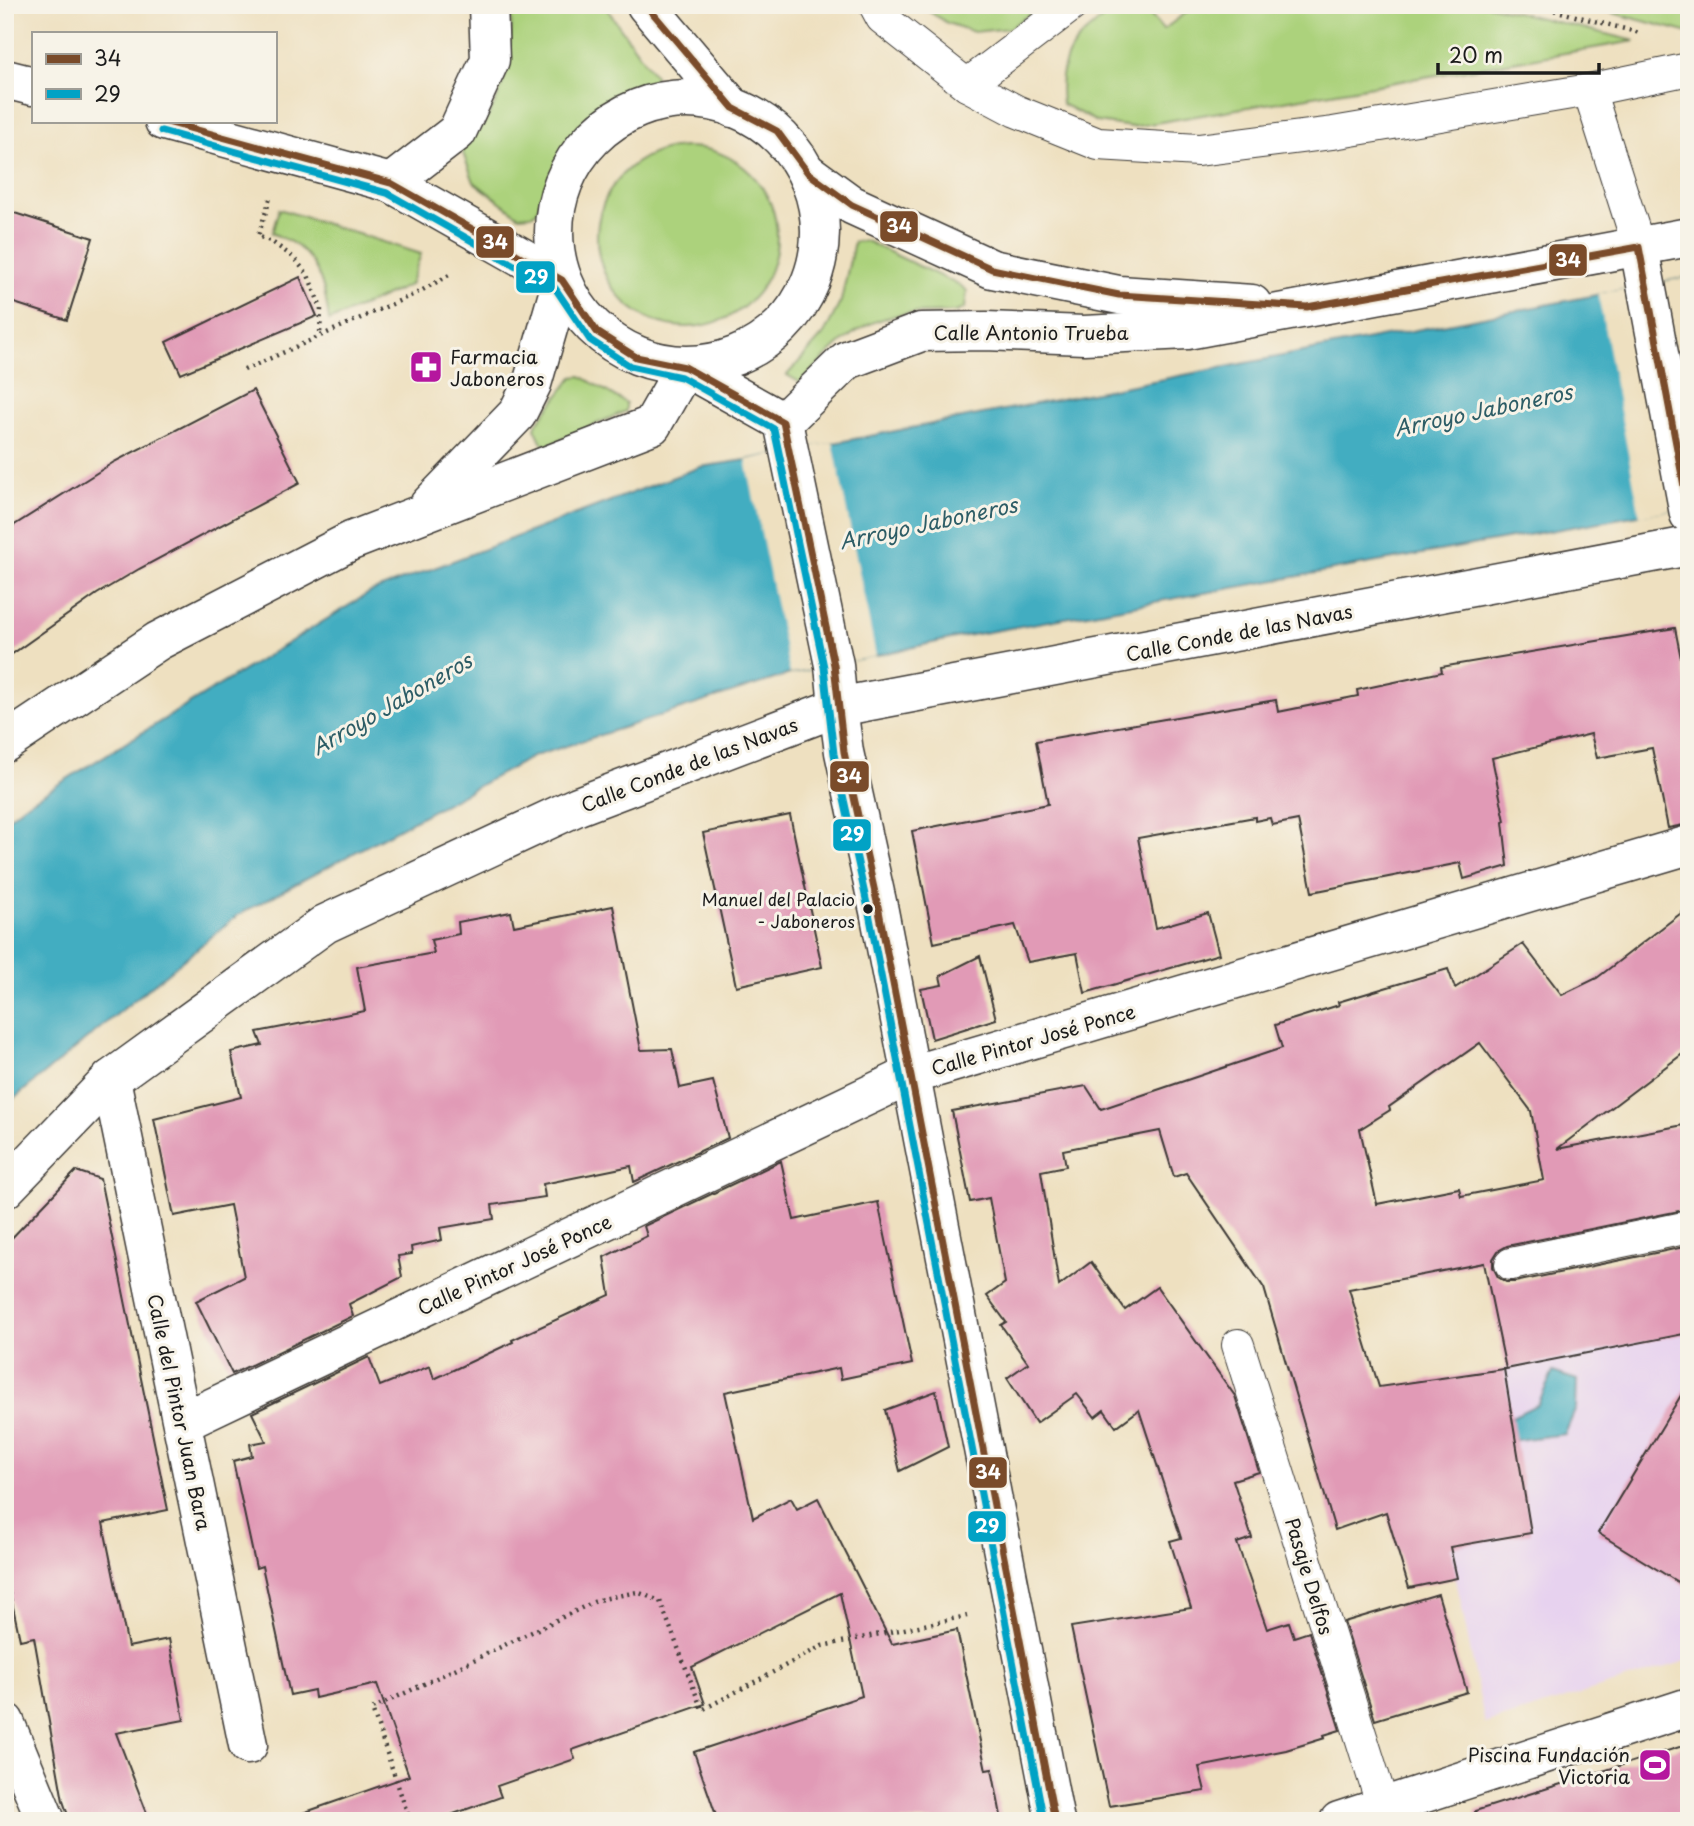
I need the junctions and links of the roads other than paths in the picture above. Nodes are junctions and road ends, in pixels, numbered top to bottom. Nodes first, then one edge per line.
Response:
1 (488, 5) edge
2 (646, 5) edge
3 (875, 5) edge
4 (1072, 5) edge
5 (1689, 69) edge
6 (5, 79) edge
7 (967, 85) junction
8 (32, 86) edge
9 (1589, 90) junction
10 (733, 108) junction
11 (168, 122) edge
12 (808, 173) junction
13 (391, 183) junction
14 (1689, 237) edge
15 (1639, 247) junction
16 (562, 280) junction
17 (1307, 307) junction
18 (685, 368) junction
19 (786, 437) junction
20 (1688, 510) edge
21 (420, 514) junction
22 (1689, 546) edge
23 (838, 707) junction
24 (5, 743) edge
25 (1689, 845) edge
26 (911, 1075) junction
27 (111, 1079) junction
28 (5, 1189) edge
29 (1689, 1227) edge
30 (1511, 1264) dead end
31 (1238, 1345) dead end
32 (182, 1422) junction
33 (1689, 1707) edge
34 (5, 1722) edge
35 (248, 1745) dead end
36 (1382, 1807) junction
37 (46, 1821) edge
38 (1055, 1821) edge
39 (1339, 1821) edge

1 - 13 street
2 - 10 street
3 - 7 lane
4 - 7 lane
5 - 9 lane
6 - 8 street
7 - 9 lane
9 - 15 lane
10 - 12 street
10 - 16 street
11 - 13 street
12 - 17 street, Calle Antonio Trueba
12 - 18 street
13 - 16 street
14 - 15 street, Calle Antonio Trueba
15 - 17 street, Calle Antonio Trueba
15 - 20 street
16 - 18 street
16 - 21 street
17 - 19 street, Calle Antonio Trueba
18 - 19 street
18 - 21 street
19 - 23 street
21 - 24 street
22 - 23 street, Calle Conde de las Navas
23 - 26 street
23 - 27 street, Calle Conde de las Navas
25 - 26 street, Calle Pintor José Ponce
26 - 32 street, Calle Pintor José Ponce
26 - 38 street
27 - 28 street, Calle Conde de las Navas
27 - 32 street, Calle del Pintor Juan Bara
29 - 30 lane
31 - 36 lane, Pasaje Delfos
32 - 35 street, Calle del Pintor Juan Bara
33 - 36 street
34 - 37 street
36 - 39 street

